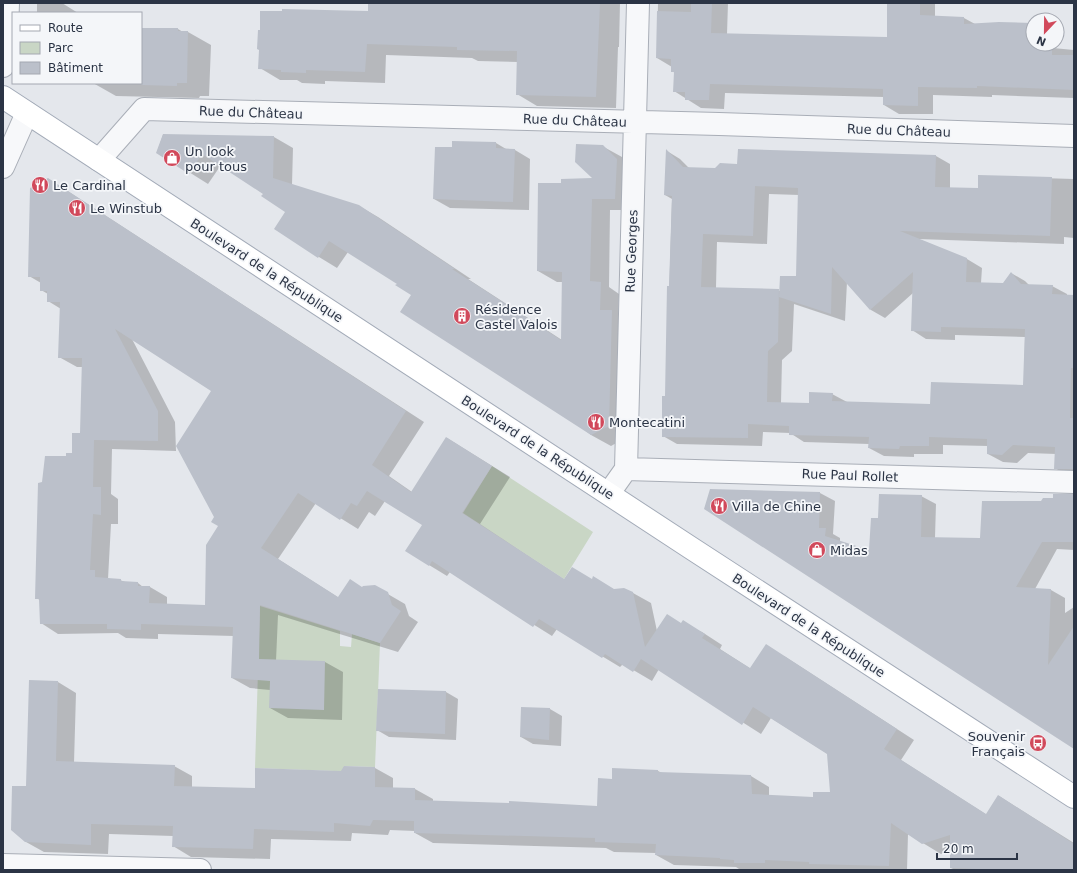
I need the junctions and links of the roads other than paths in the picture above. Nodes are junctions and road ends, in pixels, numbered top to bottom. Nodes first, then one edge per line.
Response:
1 (8, 3) edge
2 (638, 3) edge
3 (3, 66) edge
4 (3, 97) edge
5 (27, 112) junction
6 (635, 122) junction
7 (1074, 136) edge
8 (99, 160) junction
9 (3, 167) edge
10 (626, 469) junction
11 (1074, 482) edge
12 (609, 493) junction
13 (1074, 797) edge
14 (3, 865) edge
15 (200, 870) edge

1 - 3 street
2 - 6 street, Rue Georges
4 - 5 main road, Boulevard de la République
5 - 8 main road, Boulevard de la République
5 - 9 street
6 - 7 street, Rue du Château
6 - 8 street, Rue du Château
6 - 10 street, Rue Georges
8 - 12 main road, Boulevard de la République
10 - 11 street, Rue Paul Rollet
10 - 12 street
12 - 13 main road, Boulevard de la République
14 - 15 street

